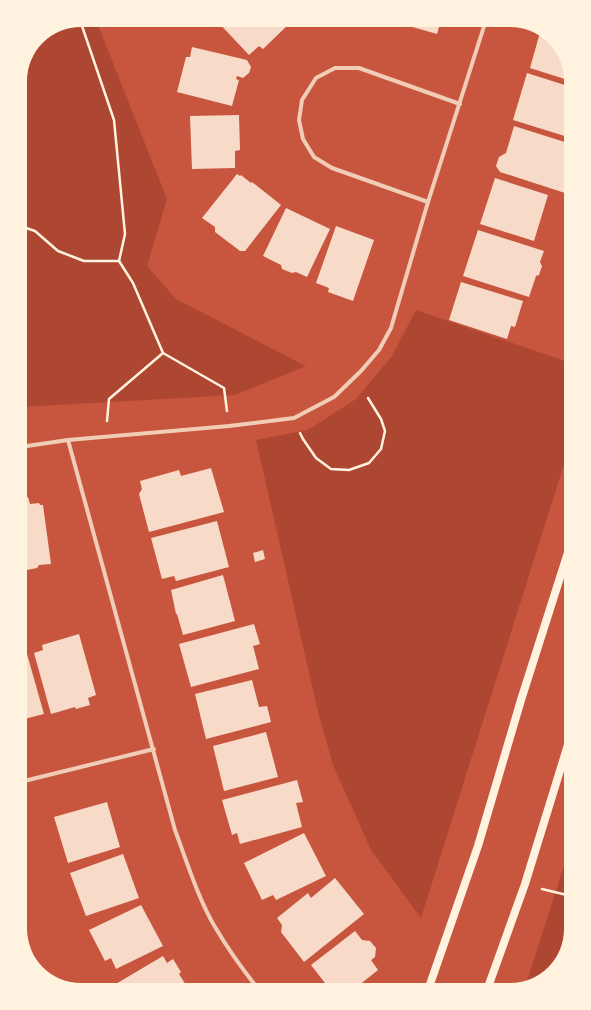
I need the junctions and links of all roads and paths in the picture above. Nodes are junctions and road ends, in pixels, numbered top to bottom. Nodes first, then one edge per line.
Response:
1 (82, 27) edge
2 (484, 27) edge
3 (460, 104) junction
4 (428, 202) junction
5 (27, 228) edge
6 (119, 261) junction
7 (163, 353) junction
8 (368, 398) dead end
9 (294, 418) junction
10 (229, 426) junction
11 (109, 437) junction
12 (68, 440) junction
13 (27, 446) edge
14 (564, 565) edge
15 (154, 749) junction
16 (564, 758) edge
17 (27, 780) edge
18 (525, 884) junction
19 (564, 894) edge
20 (253, 983) edge
21 (430, 983) edge
22 (490, 983) edge

1 - 6 path
2 - 3 street
3 - 4 street
3 - 4 street
4 - 9 street
5 - 6 path
6 - 7 path
7 - 10 path
7 - 11 path
8 - 9 path
9 - 10 street
10 - 11 street
11 - 12 street
12 - 13 street
12 - 15 street
14 - 21 main road
15 - 17 street
15 - 20 street
16 - 18 main road
18 - 19 path
18 - 22 main road

